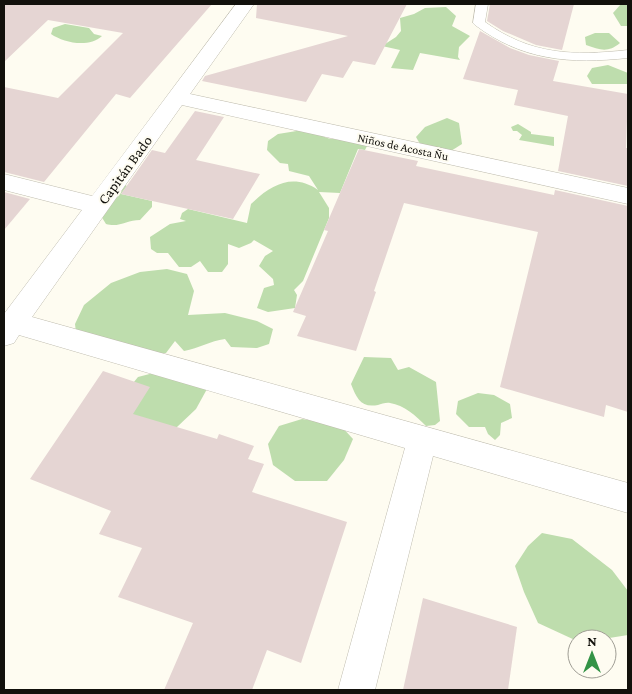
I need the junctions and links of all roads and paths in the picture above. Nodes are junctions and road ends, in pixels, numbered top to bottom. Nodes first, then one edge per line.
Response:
1 (245, 4) edge
2 (482, 4) edge
3 (628, 54) edge
4 (178, 98) junction
5 (4, 182) edge
6 (628, 196) edge
7 (99, 206) junction
8 (9, 329) edge
9 (422, 439) junction
10 (628, 498) edge
11 (357, 690) edge

1 - 4 street, Capitán Bado
2 - 3 lane
4 - 6 street, Niños de Acosta Ñu
4 - 7 street, Capitán Bado
5 - 7 street
7 - 8 street, Capitán Bado
8 - 9 street
9 - 10 street
9 - 11 street

